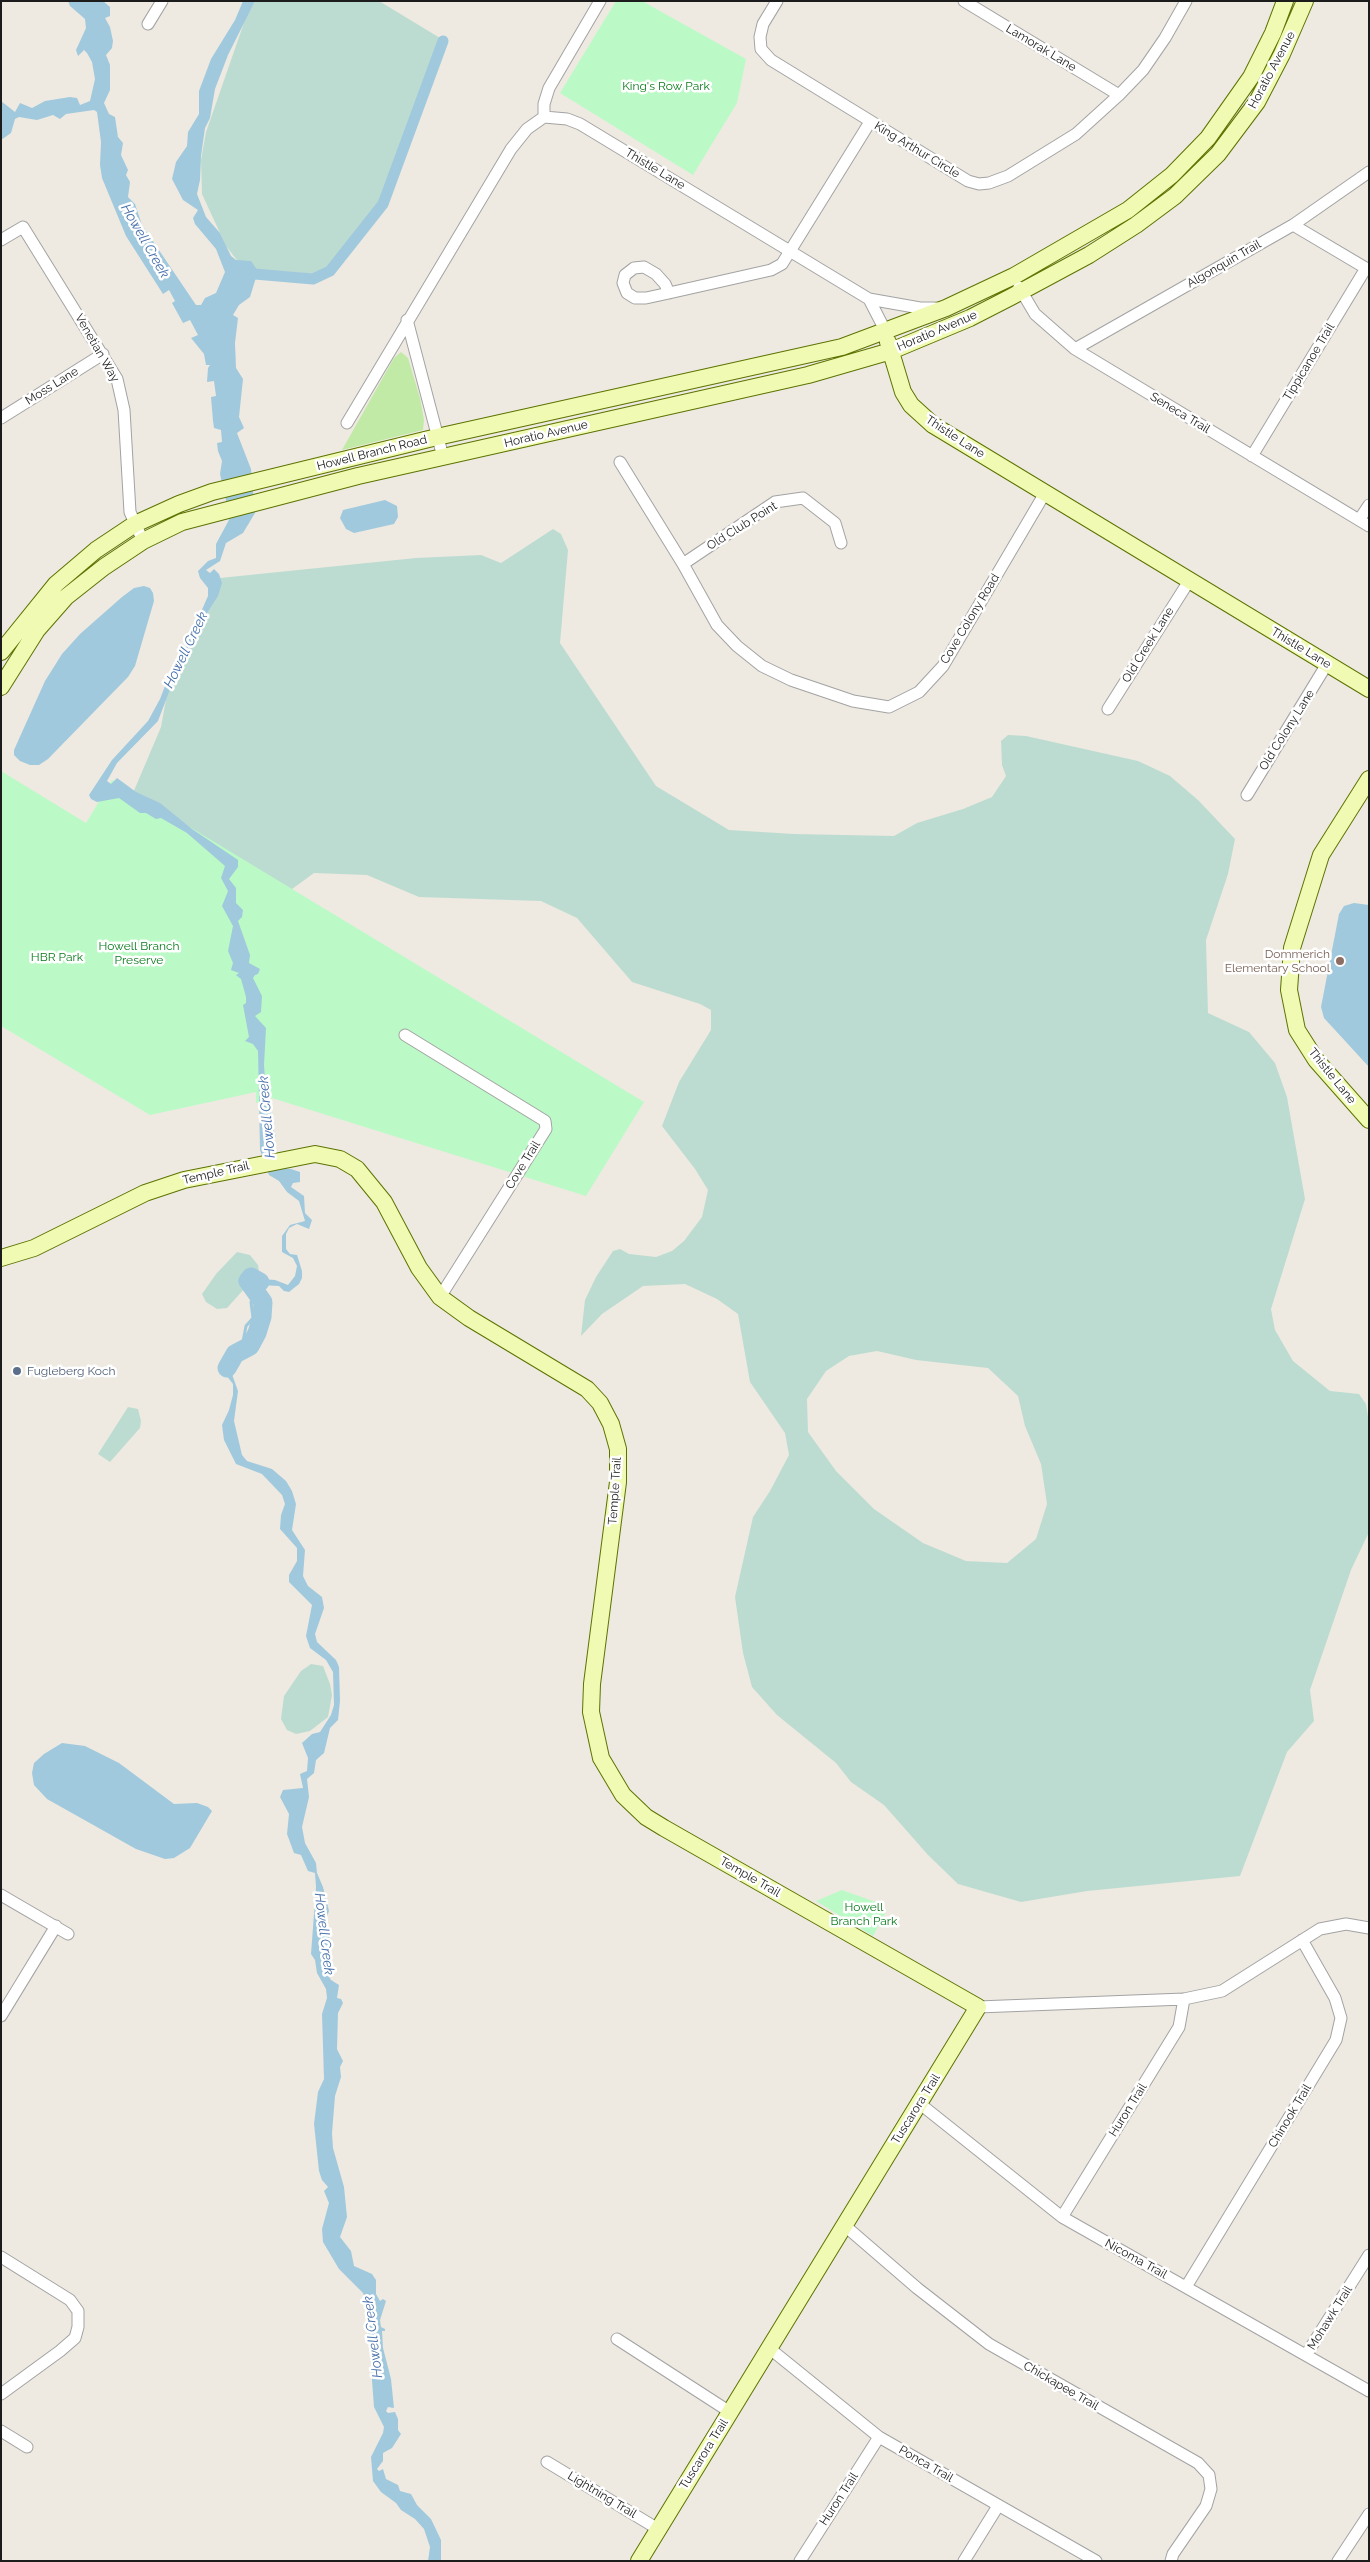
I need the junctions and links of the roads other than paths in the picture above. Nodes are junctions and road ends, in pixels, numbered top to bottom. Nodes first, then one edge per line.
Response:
1 (162, 1) edge
2 (600, 1) edge
3 (777, 1) edge
4 (964, 1) edge
5 (1186, 1) edge
6 (1285, 1) edge
7 (1305, 1) edge
8 (148, 24) dead end
9 (1241, 92) junction
10 (1119, 95) junction
11 (1257, 102) junction
12 (544, 117) junction
13 (870, 122) junction
14 (1369, 172) edge
15 (1293, 225) junction
16 (1, 240) edge
17 (791, 252) junction
18 (1368, 269) edge
19 (1014, 276) junction
20 (1021, 292) junction
21 (669, 293) dead end
22 (869, 299) junction
23 (946, 308) junction
24 (408, 320) junction
25 (886, 332) junction
26 (1075, 348) junction
27 (891, 351) junction
28 (102, 354) junction
29 (662, 388) junction
30 (666, 407) junction
31 (1, 418) edge
32 (347, 422) dead end
33 (437, 437) junction
34 (1252, 456) junction
35 (442, 457) junction
36 (620, 462) dead end
37 (1045, 493) junction
38 (1369, 505) edge
39 (1364, 523) edge
40 (135, 524) junction
41 (143, 541) junction
42 (842, 543) dead end
43 (683, 564) junction
44 (1189, 581) junction
45 (1, 652) edge
46 (1327, 664) junction
47 (1, 687) edge
48 (1369, 689) edge
49 (1108, 709) dead end
50 (1369, 779) edge
51 (1247, 795) dead end
52 (405, 1035) dead end
53 (1369, 1120) edge
54 (1, 1258) edge
55 (440, 1297) junction
56 (1, 1895) edge
57 (56, 1926) junction
58 (1369, 1928) edge
59 (68, 1934) dead end
60 (1302, 1940) junction
61 (1184, 1999) junction
62 (978, 2007) junction
63 (1, 2016) edge
64 (919, 2103) junction
65 (1062, 2218) junction
66 (844, 2225) junction
67 (1369, 2255) edge
68 (1, 2257) edge
69 (1186, 2287) junction
70 (617, 2339) dead end
71 (769, 2348) junction
72 (1306, 2355) junction
73 (1369, 2391) edge
74 (1, 2394) edge
75 (730, 2412) junction
76 (1, 2431) edge
77 (879, 2438) junction
78 (28, 2447) dead end
79 (547, 2462) dead end
80 (998, 2506) junction
81 (1369, 2514) edge
82 (658, 2529) junction
83 (639, 2561) edge
84 (800, 2561) edge
85 (964, 2561) edge
86 (1096, 2561) edge
87 (1171, 2561) edge
88 (1338, 2561) edge

1 - 8 street
2 - 12 street
3 - 13 street, King Arthur Circle
4 - 10 street, Lamorak Lane
5 - 10 street, King Arthur Circle
6 - 9 street, Horatio Avenue
7 - 11 street, Horatio Avenue
9 - 11 street
9 - 19 street, Horatio Avenue
10 - 13 street, King Arthur Circle
11 - 20 street, Horatio Avenue
12 - 17 street, Thistle Lane
12 - 24 street
13 - 17 street, King Arthur Circle
14 - 15 street, Algonquin Trail
15 - 18 street
15 - 26 street, Algonquin Trail
16 - 28 street, Venetian Way
17 - 21 street, King Arthur Circle
17 - 22 street, Thistle Lane
18 - 34 street, Tippicanoe Trail
19 - 20 street, Seneca Trail
19 - 23 street, Horatio Avenue
20 - 26 street, Seneca Trail
20 - 27 street, Horatio Avenue
22 - 23 street
22 - 25 street, Thistle Lane
23 - 25 street, Horatio Avenue
24 - 32 street
24 - 33 street, Howell Branch Road
25 - 27 street, Thistle Lane
25 - 29 street, Horatio Avenue
26 - 34 street, Seneca Trail
27 - 30 street, Horatio Avenue
27 - 37 street, Thistle Lane
28 - 31 street, Moss Lane
28 - 40 street, Venetian Way
29 - 30 street
29 - 33 street, Horatio Avenue
30 - 35 street, Horatio Avenue
33 - 35 street
33 - 40 street, Howell Branch Road
34 - 39 street, Seneca Trail
35 - 41 street, Howell Branch Road
36 - 43 street, Cove Colony Road
37 - 43 street, Cove Colony Road
37 - 44 street, Thistle Lane
38 - 39 street
40 - 41 street, Venetian Way
40 - 45 street, Howell Branch Road
41 - 47 street, Howell Branch Road
42 - 43 street, Old Club Point
44 - 46 street, Thistle Lane
44 - 49 street, Old Creek Lane
46 - 48 street, Thistle Lane
46 - 51 street, Old Colony Lane
50 - 53 street, Thistle Lane
52 - 55 street, Cove Trail
54 - 55 street, Temple Trail
55 - 62 street, Temple Trail
56 - 57 street
57 - 59 street
57 - 63 street
58 - 60 street
60 - 61 street
60 - 69 street, Chinook Trail
61 - 62 street
61 - 65 street, Huron Trail
62 - 64 street, Tuscarora Trail
64 - 65 street, Nicoma Trail
64 - 66 street, Tuscarora Trail
65 - 69 street, Nicoma Trail
66 - 71 street, Tuscarora Trail
66 - 87 street, Chickapee Trail
67 - 72 street, Mohawk Trail
68 - 74 street
69 - 72 street, Nicoma Trail
70 - 75 street
71 - 75 street, Tuscarora Trail
71 - 77 street, Ponca Trail
72 - 73 street, Nicoma Trail
75 - 82 street, Tuscarora Trail
76 - 78 street
77 - 80 street, Ponca Trail
77 - 84 street, Huron Trail
79 - 82 street, Lightning Trail
80 - 85 street
80 - 86 street, Ponca Trail
81 - 88 street
82 - 83 street, Tuscarora Trail

